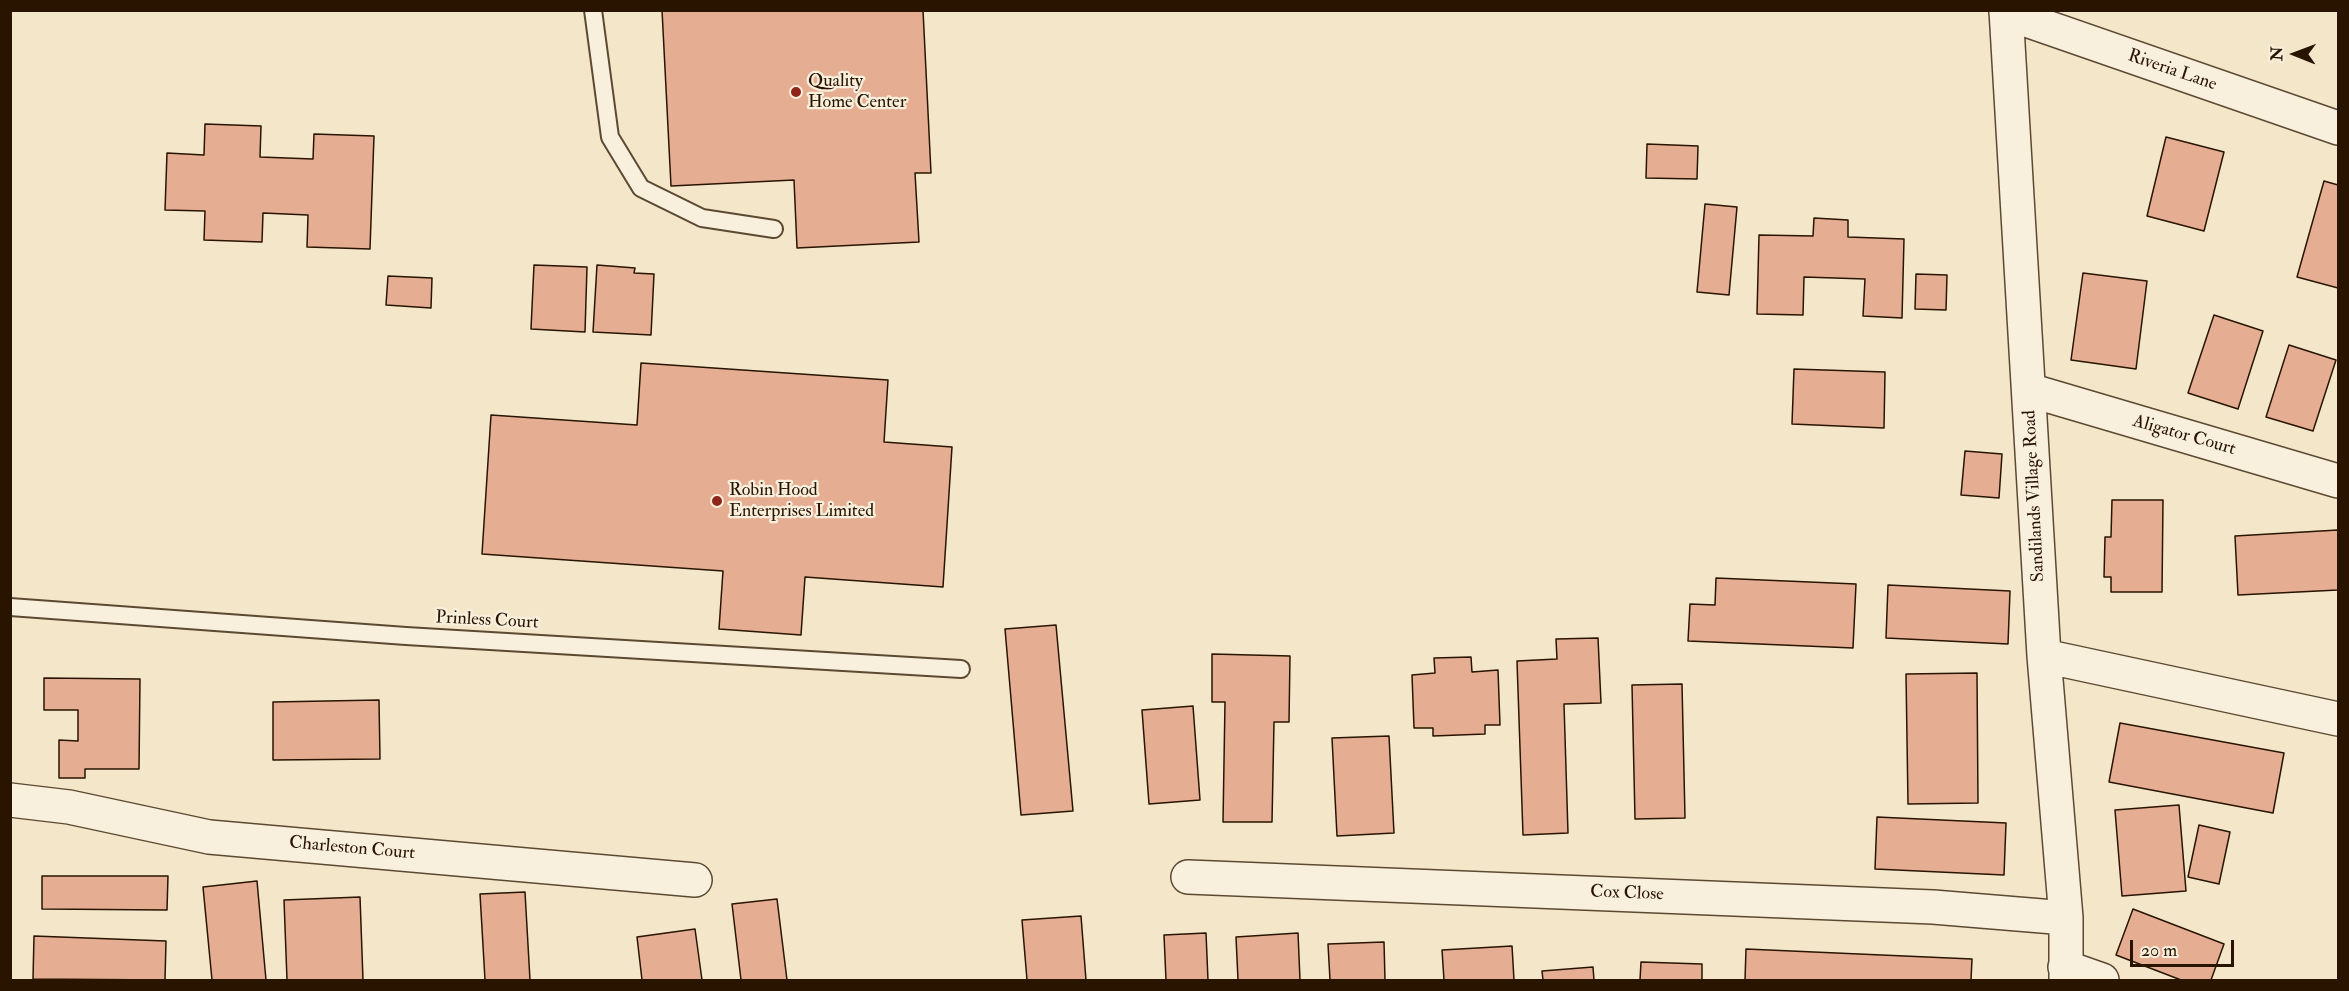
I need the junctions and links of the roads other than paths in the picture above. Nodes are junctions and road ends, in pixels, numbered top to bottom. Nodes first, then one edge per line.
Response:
1 (593, 10) edge
2 (2006, 12) edge
3 (2338, 128) edge
4 (774, 229) dead end
5 (2029, 390) junction
6 (2338, 481) edge
7 (10, 607) edge
8 (2044, 656) junction
9 (962, 669) dead end
10 (2338, 719) edge
11 (10, 800) edge
12 (1188, 877) dead end
13 (696, 880) dead end
14 (2066, 918) junction
15 (2065, 974) edge
16 (2102, 981) edge

1 - 4 lane
2 - 3 street, Riveria Lane
2 - 5 street, Sandilands Village Road
5 - 6 street, Aligator Court
5 - 8 street, Sandilands Village Road
7 - 9 lane, Prinless Court
8 - 10 street
8 - 14 street, Sandilands Village Road
11 - 13 street, Charleston Court
12 - 14 street, Cox Close
14 - 15 street, Sandilands Village Road
15 - 16 street

